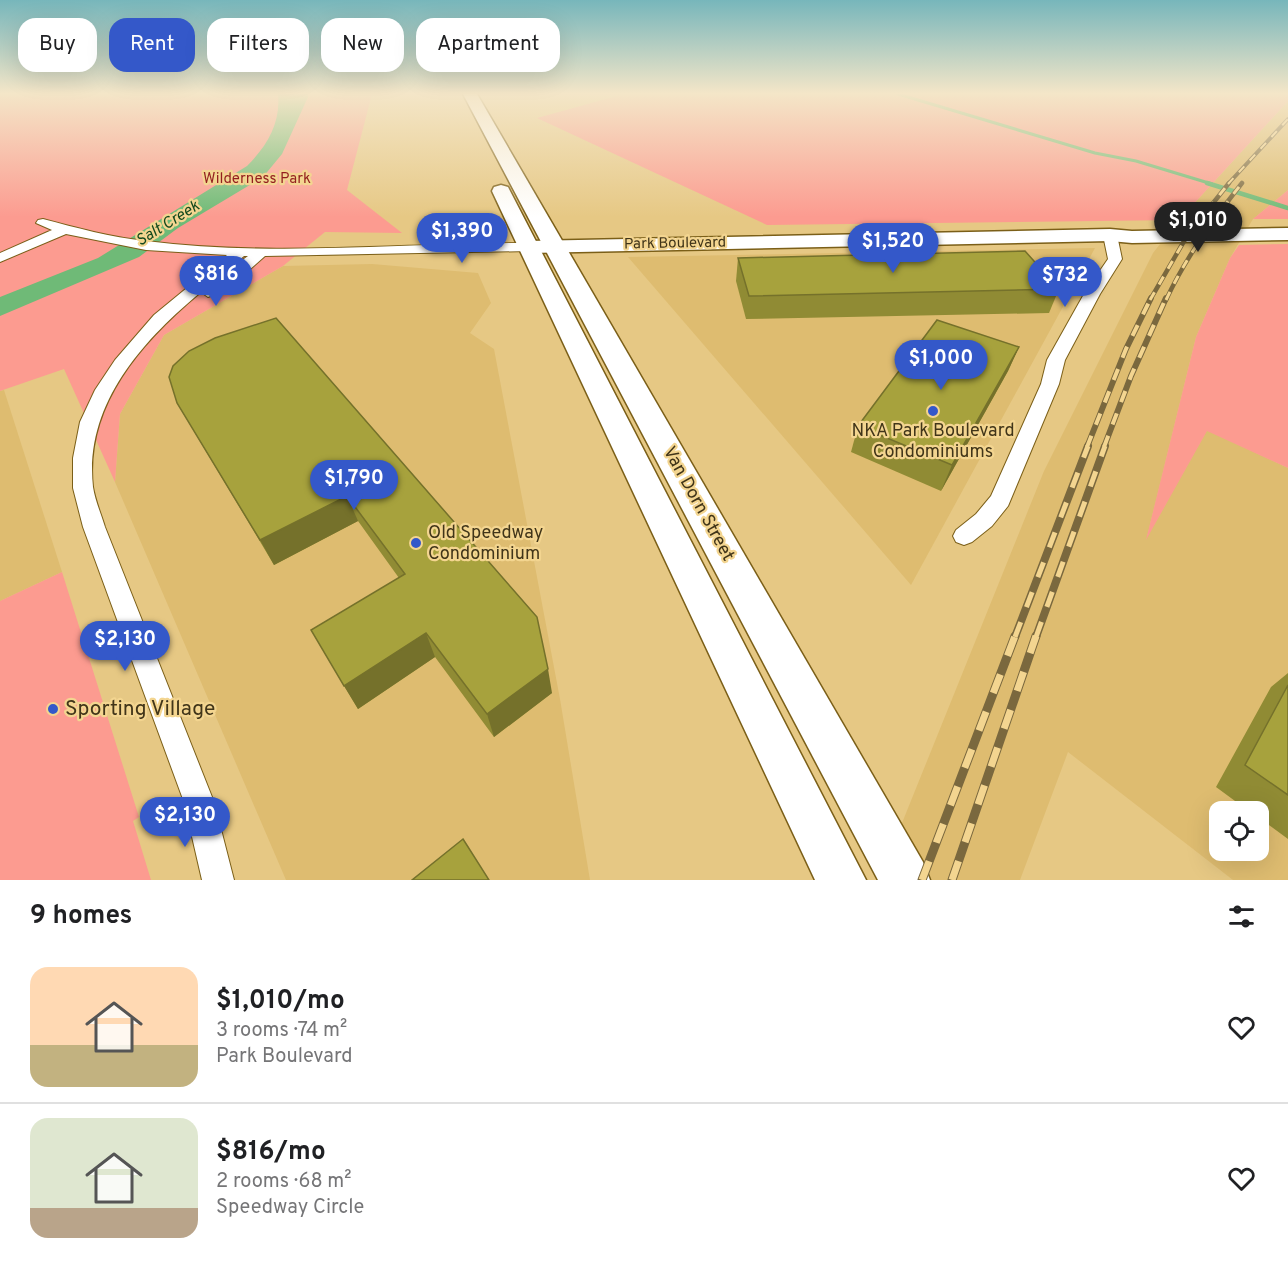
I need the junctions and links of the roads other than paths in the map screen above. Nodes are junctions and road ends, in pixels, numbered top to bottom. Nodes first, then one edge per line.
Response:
1 (483, 135) edge
2 (42, 224) dead end
3 (1288, 228) edge
4 (63, 230) junction
5 (1288, 234) edge
6 (1110, 235) junction
7 (542, 247) junction
8 (240, 252) junction
9 (261, 252) junction
10 (0, 258) edge
11 (149, 333) junction
12 (964, 536) dead end
13 (218, 880) edge
14 (841, 880) edge
15 (905, 880) edge

1 - 7 main road, Van Dorn Street
2 - 4 street
3 - 6 main road, Park Boulevard
4 - 8 street, Park Boulevard
4 - 10 street
5 - 6 main road, Park Boulevard
6 - 7 main road, Park Boulevard
6 - 12 street
7 - 9 street, Park Boulevard
7 - 14 main road, Van Dorn Street
7 - 15 main road, Van Dorn Street
8 - 9 street, Park Boulevard
8 - 11 street
9 - 11 street
11 - 13 street

